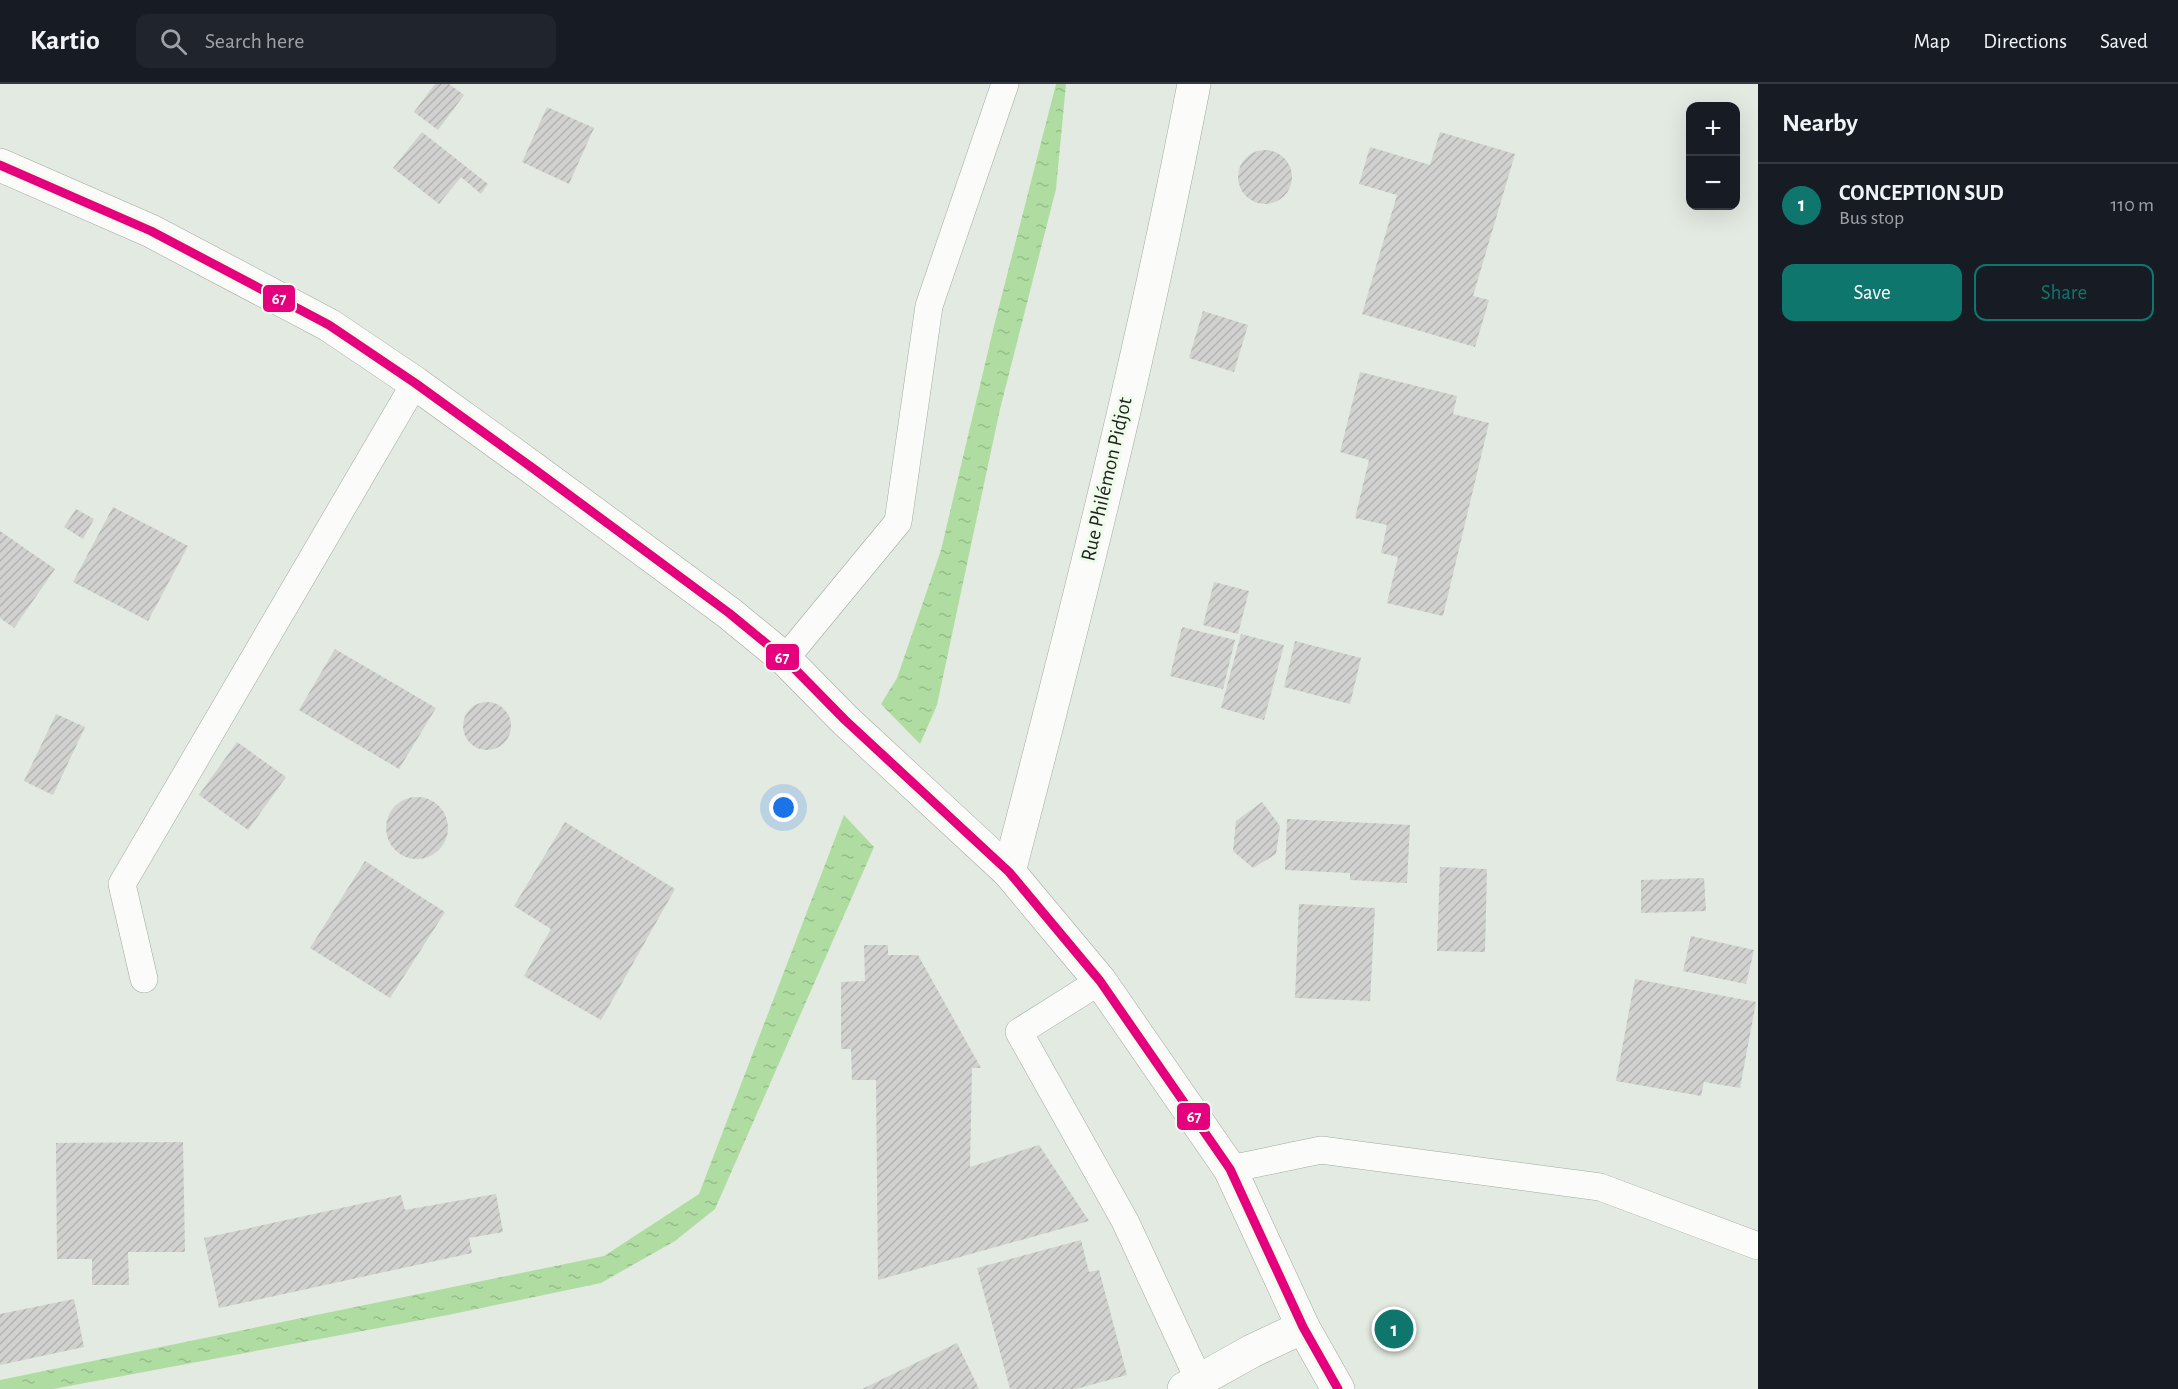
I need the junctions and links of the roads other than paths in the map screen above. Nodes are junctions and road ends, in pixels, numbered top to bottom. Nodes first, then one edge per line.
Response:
1 (1005, 84) edge
2 (1194, 84) edge
3 (0, 165) edge
4 (414, 383) junction
5 (785, 659) junction
6 (1009, 872) junction
7 (144, 979) dead end
8 (1100, 981) junction
9 (1230, 1169) junction
10 (1758, 1246) edge
11 (1303, 1327) junction
12 (1196, 1387) edge
13 (1338, 1389) edge

1 - 5 lane
2 - 6 main road, Rue Philémon Pidjot
3 - 4 main road
4 - 5 main road
4 - 7 lane
5 - 6 main road
6 - 8 main road
8 - 9 main road
8 - 12 lane
9 - 10 lane
9 - 11 main road
11 - 12 main road
11 - 13 main road

